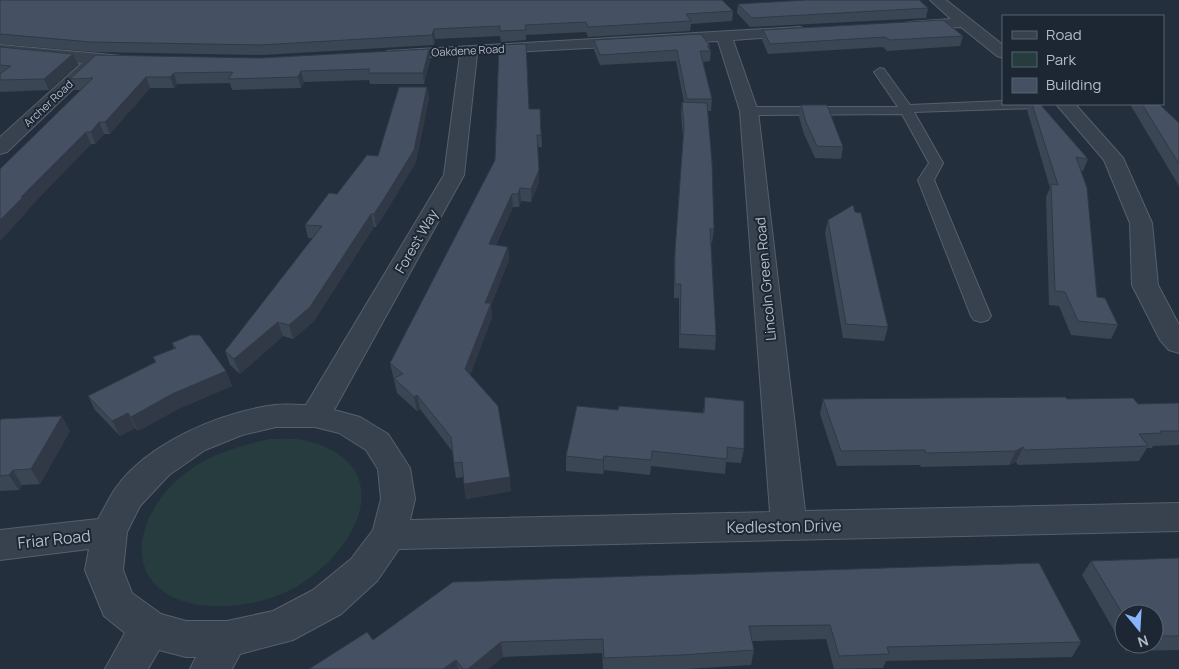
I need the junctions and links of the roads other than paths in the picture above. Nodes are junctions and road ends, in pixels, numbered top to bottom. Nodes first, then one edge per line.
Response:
1 (937, 0) edge
2 (965, 22) junction
3 (898, 26) edge
4 (811, 31) edge
5 (724, 36) junction
6 (0, 50) edge
7 (469, 50) junction
8 (1002, 52) edge
9 (377, 55) edge
10 (95, 59) junction
11 (145, 60) edge
12 (880, 72) dead end
13 (1002, 105) edge
14 (1066, 105) edge
15 (906, 109) junction
16 (749, 111) junction
17 (0, 148) edge
18 (981, 316) dead end
19 (1179, 344) edge
20 (315, 416) junction
21 (1179, 516) edge
22 (789, 526) junction
23 (109, 532) junction
24 (389, 535) junction
25 (0, 545) edge
26 (150, 629) junction
27 (219, 654) edge
28 (126, 669) edge

1 - 2 street
2 - 3 street
2 - 8 street
4 - 5 street, Oakdene Road
5 - 7 street, Oakdene Road
5 - 16 street, Lincoln Green Road
6 - 10 street
7 - 9 street, Oakdene Road
7 - 20 street, Forest Way
10 - 11 street
10 - 17 street, Archer Road
12 - 15 lane
13 - 15 lane
14 - 19 street
15 - 16 lane
15 - 18 lane
16 - 22 street, Lincoln Green Road
20 - 23 street
20 - 24 street
21 - 22 street, Kedleston Drive
22 - 24 street, Kedleston Drive
23 - 25 street, Friar Road
23 - 26 street
24 - 27 street
26 - 27 street
26 - 28 street

